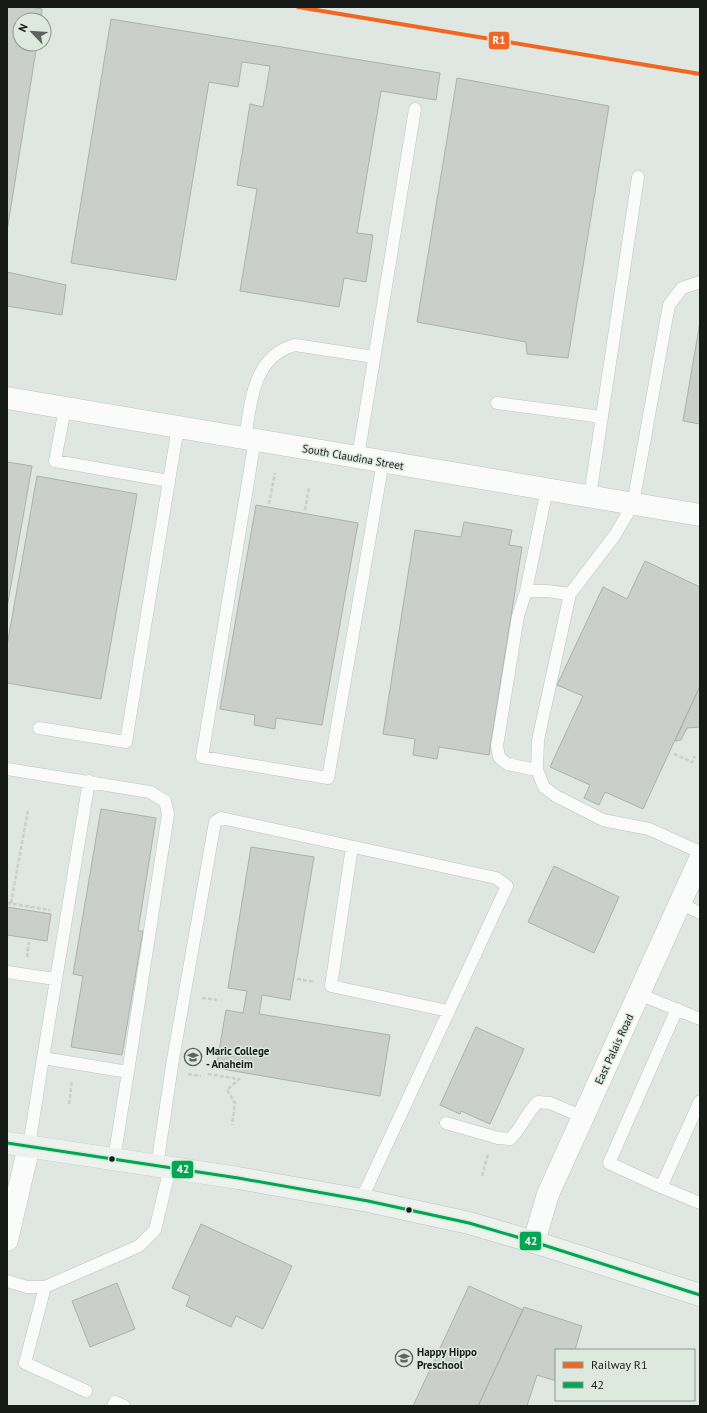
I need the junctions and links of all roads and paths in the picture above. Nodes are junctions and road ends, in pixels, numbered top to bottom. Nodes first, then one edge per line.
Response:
1 (415, 109) dead end
2 (638, 177) dead end
3 (700, 282) edge
4 (374, 357) junction
5 (7, 398) edge
6 (497, 403) dead end
7 (65, 408) junction
8 (602, 417) junction
9 (178, 427) junction
10 (250, 439) junction
11 (358, 457) junction
12 (383, 462) junction
13 (275, 473) dead end
14 (169, 481) junction
15 (309, 488) dead end
16 (547, 489) junction
17 (590, 496) junction
18 (270, 504) dead end
19 (633, 504) junction
20 (305, 510) dead end
21 (700, 515) edge
22 (526, 591) junction
23 (570, 594) junction
24 (39, 728) dead end
25 (674, 754) dead end
26 (695, 756) dead end
27 (7, 769) edge
28 (537, 770) junction
29 (89, 781) junction
30 (28, 810) dead end
31 (352, 847) junction
32 (700, 852) edge
33 (700, 859) edge
34 (7, 903) edge
35 (11, 903) junction
36 (680, 903) junction
37 (54, 910) dead end
38 (700, 912) edge
39 (29, 942) dead end
40 (26, 963) dead end
41 (7, 972) edge
42 (55, 979) junction
43 (297, 980) dead end
44 (317, 983) dead end
45 (639, 994) junction
46 (198, 997) dead end
47 (217, 1000) dead end
48 (677, 1009) junction
49 (448, 1011) junction
50 (700, 1019) edge
51 (43, 1058) junction
52 (128, 1072) junction
53 (184, 1073) dead end
54 (208, 1074) dead end
55 (72, 1076) dead end
56 (201, 1076) dead end
57 (700, 1101) edge
58 (69, 1104) dead end
59 (583, 1117) junction
60 (446, 1123) dead end
61 (232, 1125) dead end
62 (7, 1143) edge
63 (29, 1146) junction
64 (114, 1159) junction
65 (485, 1165) dead end
66 (164, 1167) junction
67 (482, 1176) dead end
68 (661, 1187) junction
69 (361, 1200) junction
70 (700, 1203) edge
71 (7, 1240) edge
72 (534, 1242) junction
73 (7, 1281) edge
74 (45, 1287) junction
75 (700, 1295) edge
76 (86, 1391) dead end
77 (112, 1406) edge
78 (124, 1406) edge

1 - 4 lane
2 - 8 lane
3 - 19 lane
4 - 10 lane
4 - 11 lane
5 - 7 street, South Claudina Street
6 - 8 lane
7 - 9 street, South Claudina Street
7 - 14 lane
8 - 17 lane
9 - 10 street, South Claudina Street
9 - 14 lane
10 - 11 street, South Claudina Street
10 - 12 lane
11 - 12 street, South Claudina Street
12 - 16 street, South Claudina Street
13 - 18 path
14 - 24 lane
15 - 20 path
16 - 17 street, South Claudina Street
16 - 22 lane
17 - 19 street, South Claudina Street
19 - 21 street, South Claudina Street
19 - 23 lane
22 - 23 lane
22 - 28 lane
23 - 28 lane
25 - 26 path
27 - 29 lane
28 - 32 lane
29 - 42 lane
29 - 52 lane
30 - 35 path
31 - 49 lane
31 - 49 lane
31 - 66 lane
33 - 36 street, East Palais Road
34 - 35 path
35 - 37 path
36 - 38 lane
36 - 45 street, East Palais Road
39 - 40 path
41 - 42 lane
42 - 51 lane
43 - 44 path
45 - 48 lane
45 - 59 street, East Palais Road
46 - 47 path
48 - 50 lane
48 - 68 lane
49 - 69 lane
51 - 52 lane
51 - 63 lane
52 - 64 lane
53 - 56 path
54 - 61 path
55 - 58 path
57 - 68 lane
59 - 60 lane
59 - 72 street, East Palais Road
62 - 63 main road
63 - 64 main road
63 - 71 street
64 - 66 main road
65 - 67 path
66 - 69 main road
66 - 74 lane
68 - 70 lane
69 - 72 main road
72 - 75 main road
73 - 74 lane
74 - 76 lane
77 - 78 lane

